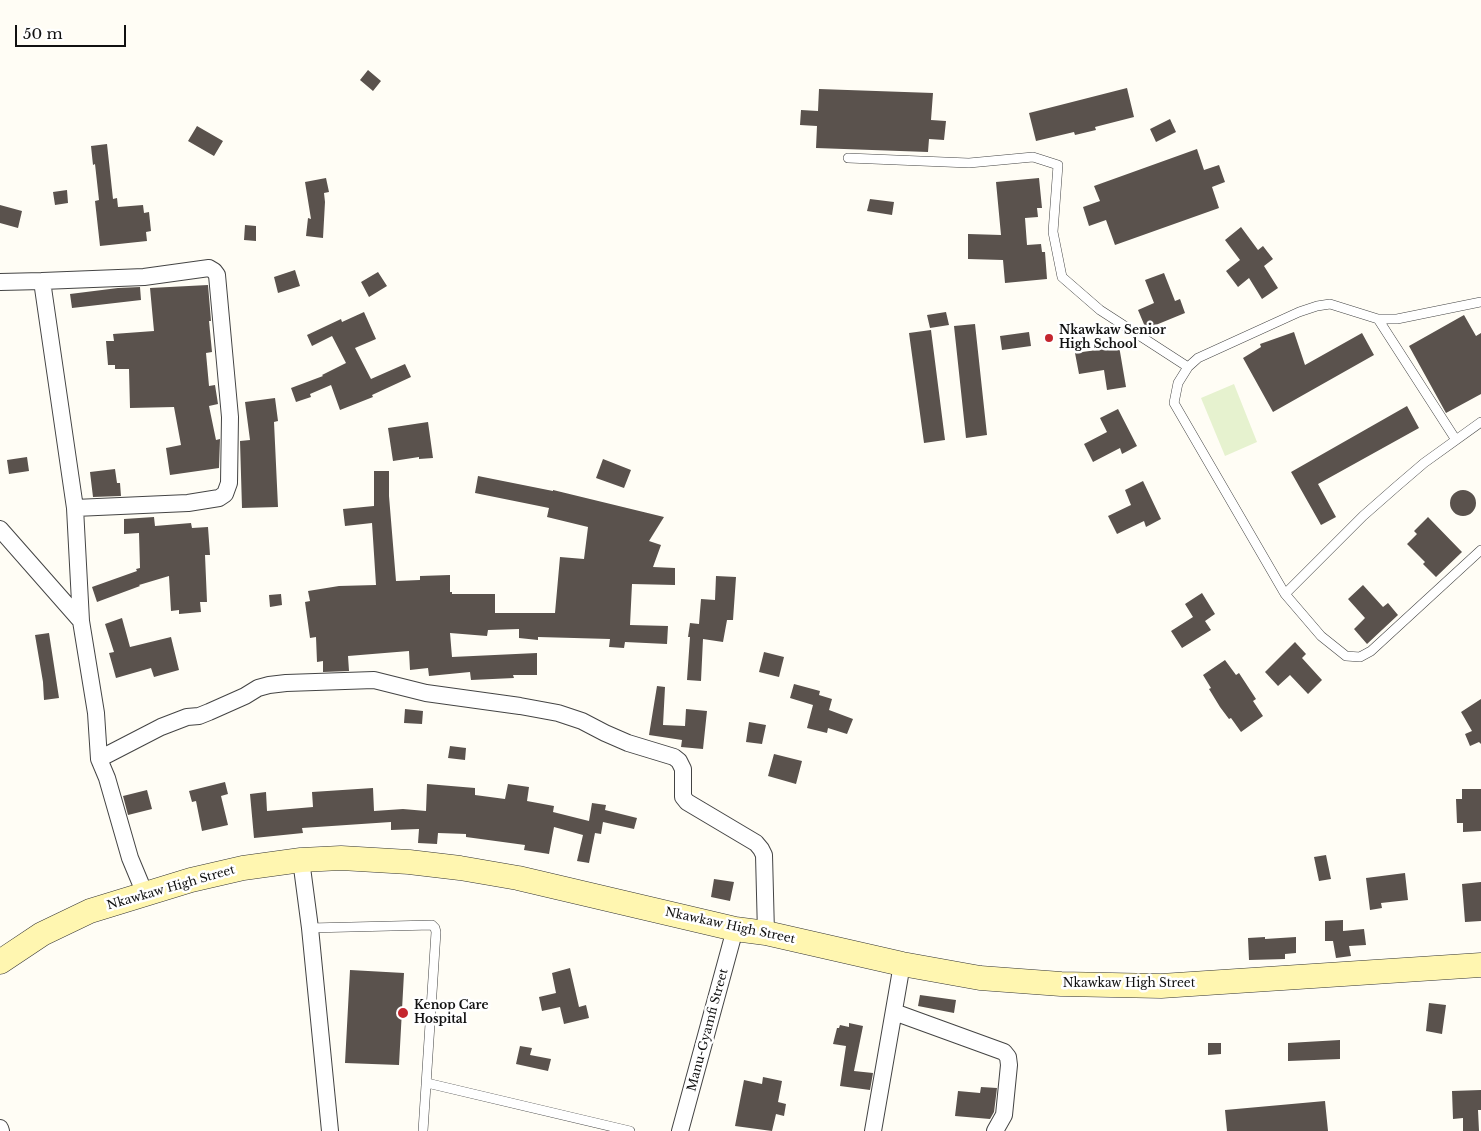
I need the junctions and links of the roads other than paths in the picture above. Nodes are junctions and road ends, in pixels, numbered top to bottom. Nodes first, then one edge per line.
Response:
1 (848, 158) dead end
2 (0, 282) edge
3 (42, 282) junction
4 (1481, 302) edge
5 (1378, 319) junction
6 (1188, 367) junction
7 (1481, 422) edge
8 (1456, 440) junction
9 (75, 508) junction
10 (0, 529) edge
11 (1481, 550) edge
12 (1286, 594) junction
13 (81, 622) junction
14 (99, 759) junction
15 (301, 860) junction
16 (144, 894) junction
17 (310, 928) junction
18 (735, 929) junction
19 (766, 932) junction
20 (0, 962) edge
21 (902, 964) junction
22 (1481, 965) edge
23 (894, 1012) junction
24 (427, 1082) junction
25 (330, 1131) edge
26 (423, 1131) edge
27 (630, 1131) edge
28 (680, 1131) edge
29 (874, 1131) edge
30 (995, 1131) edge

1 - 6 lane
2 - 3 street
3 - 9 street
3 - 9 street
4 - 5 lane
5 - 6 lane
5 - 8 lane
6 - 12 lane
7 - 8 lane
8 - 12 lane
9 - 13 street
10 - 13 street
11 - 12 lane
13 - 14 street
14 - 16 street
14 - 19 street
15 - 16 main road, Nkawkaw High Street
15 - 17 street
15 - 18 main road, Nkawkaw High Street
16 - 20 main road, Nkawkaw High Street
17 - 24 lane
17 - 25 street
18 - 19 main road, Nkawkaw High Street
18 - 28 street, Manu-Gyamfi Street
19 - 21 main road, Nkawkaw High Street
21 - 22 main road, Nkawkaw High Street
21 - 23 street
23 - 29 street
23 - 30 street
24 - 26 lane
24 - 27 lane

